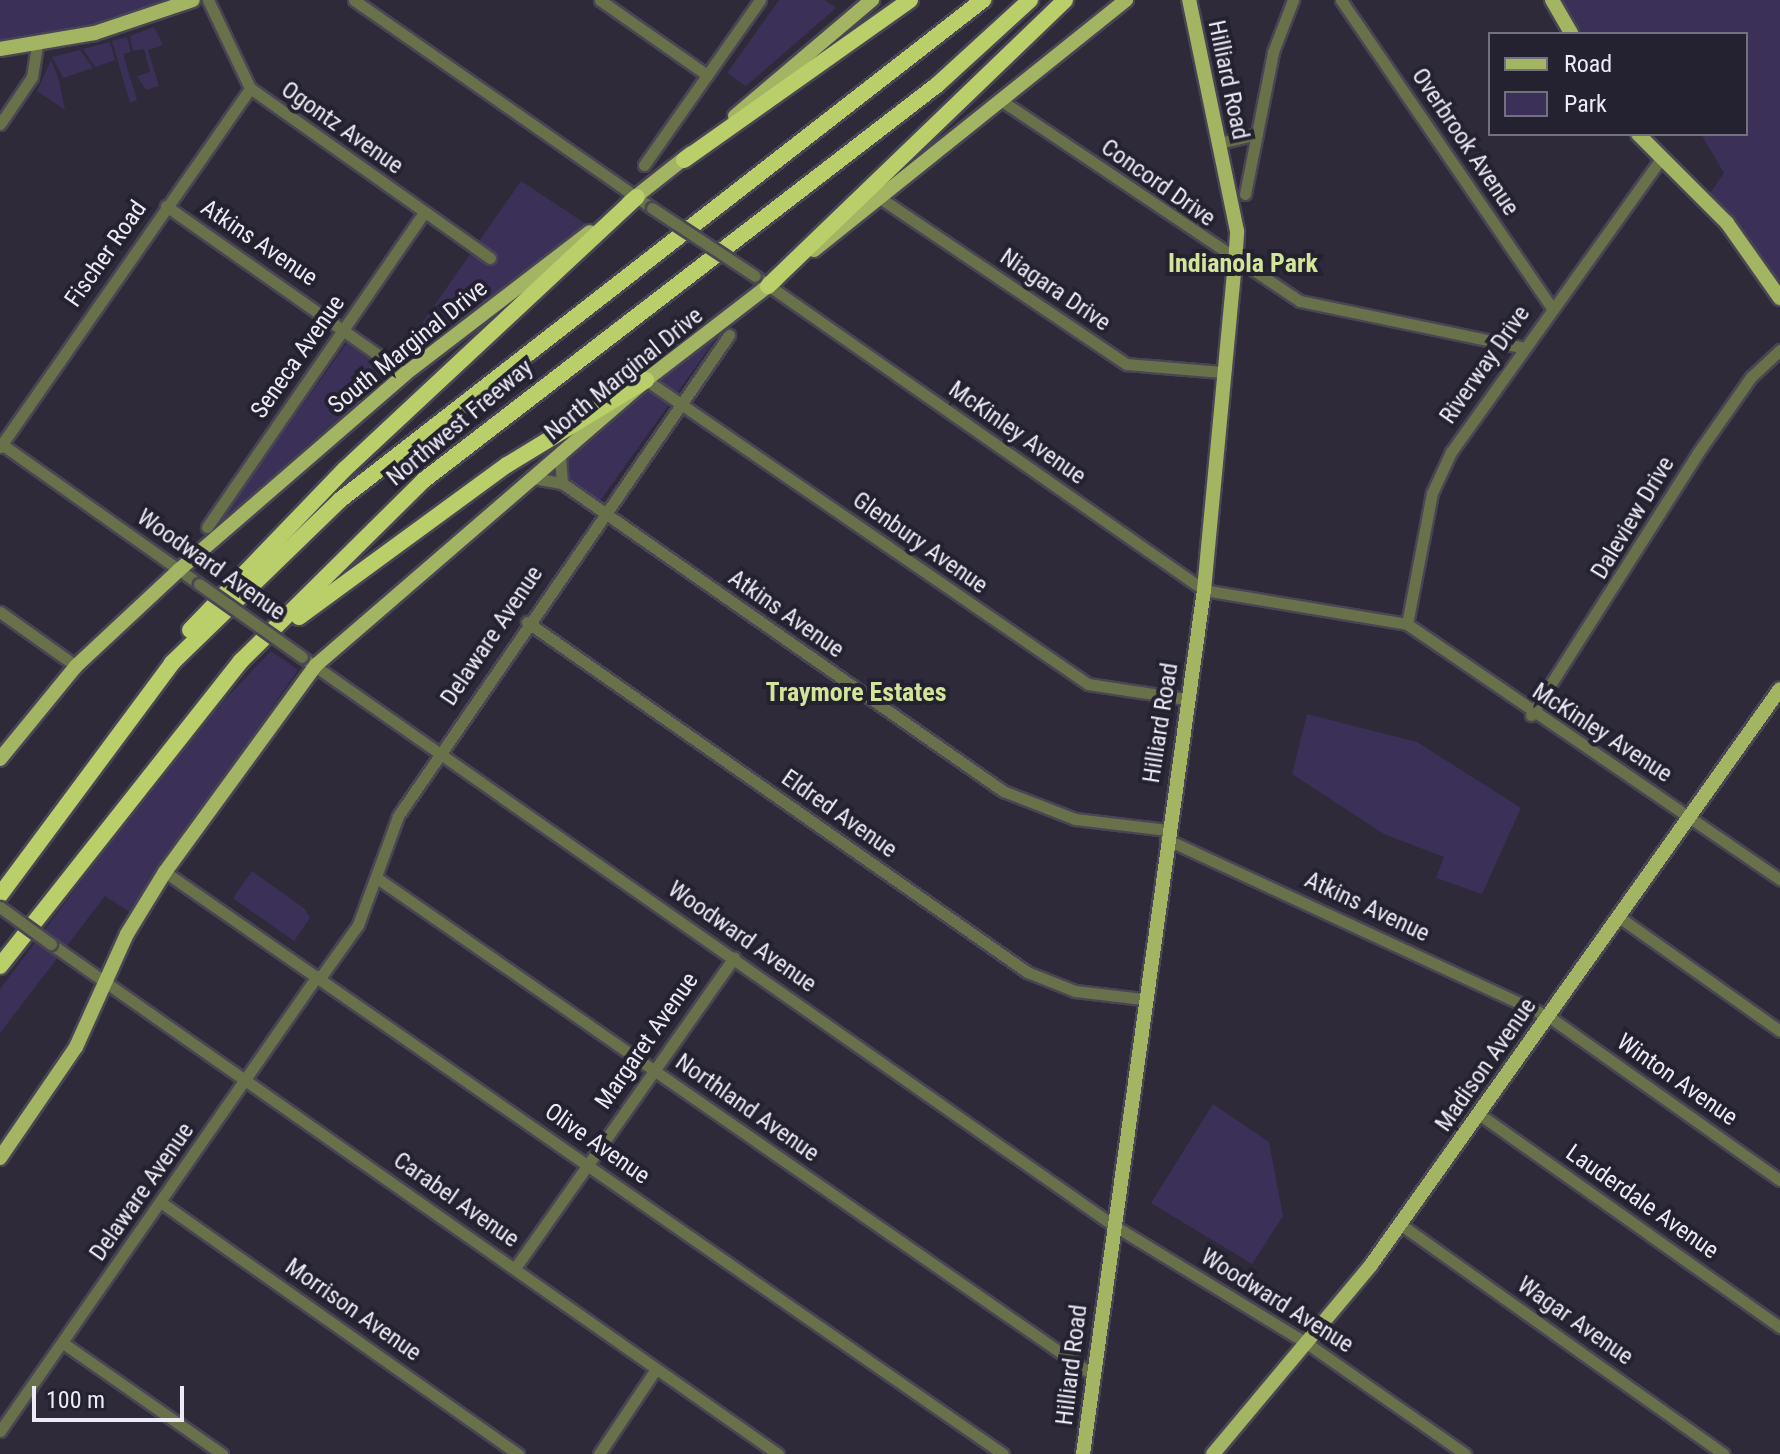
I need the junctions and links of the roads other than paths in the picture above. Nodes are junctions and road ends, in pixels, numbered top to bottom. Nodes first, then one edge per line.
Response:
1 (193, 0) edge
2 (208, 0) edge
3 (354, 0) edge
4 (600, 0) edge
5 (760, 0) edge
6 (872, 0) edge
7 (910, 0) edge
8 (983, 0) edge
9 (1030, 0) edge
10 (1065, 0) edge
11 (1126, 0) edge
12 (1189, 0) edge
13 (1293, 0) edge
14 (1341, 0) edge
15 (1552, 0) edge
16 (1571, 32) edge
17 (37, 45) junction
18 (0, 49) edge
19 (707, 75) junction
20 (250, 88) junction
21 (1005, 103) junction
22 (0, 124) edge
23 (1257, 134) junction
24 (1640, 136) edge
25 (1219, 143) junction
26 (684, 160) junction
27 (1660, 160) junction
28 (644, 165) dead end
29 (1245, 194) dead end
30 (637, 197) junction
31 (880, 198) junction
32 (166, 206) junction
33 (424, 213) junction
34 (490, 258) dead end
35 (1235, 263) junction
36 (762, 281) junction
37 (1780, 298) edge
38 (1552, 308) junction
39 (346, 329) junction
40 (729, 335) dead end
41 (1524, 348) junction
42 (1780, 350) edge
43 (1222, 372) junction
44 (405, 374) junction
45 (646, 380) junction
46 (681, 404) junction
47 (1, 445) edge
48 (560, 455) junction
49 (531, 478) junction
50 (562, 483) junction
51 (603, 514) junction
52 (207, 527) dead end
53 (179, 570) junction
54 (1204, 590) junction
55 (0, 612) edge
56 (527, 622) junction
57 (1407, 624) junction
58 (309, 661) junction
59 (172, 663) junction
60 (76, 666) junction
61 (1780, 689) edge
62 (1186, 699) junction
63 (1531, 715) junction
64 (439, 752) junction
65 (1, 754) edge
66 (147, 772) junction
67 (1690, 816) junction
68 (1167, 834) junction
69 (165, 872) junction
70 (377, 878) junction
71 (1780, 879) edge
72 (0, 895) edge
73 (0, 907) edge
74 (1619, 917) junction
75 (734, 957) junction
76 (0, 966) edge
77 (319, 977) junction
78 (107, 984) junction
79 (1143, 999) junction
80 (1548, 1016) junction
81 (1780, 1031) edge
82 (653, 1070) junction
83 (245, 1080) junction
84 (1479, 1114) junction
85 (0, 1158) edge
86 (587, 1164) junction
87 (1780, 1180) edge
88 (162, 1203) junction
89 (1400, 1224) junction
90 (1113, 1225) junction
91 (515, 1268) junction
92 (1780, 1327) edge
93 (63, 1343) junction
94 (1308, 1344) junction
95 (656, 1369) junction
96 (1093, 1375) junction
97 (0, 1431) edge
98 (222, 1454) edge
99 (518, 1454) edge
100 (599, 1454) edge
101 (778, 1454) edge
102 (1003, 1454) edge
103 (1083, 1454) edge
104 (1213, 1454) edge
105 (1465, 1454) edge
106 (1724, 1454) edge

1 - 17 main road
2 - 20 street, Ogontz Avenue
3 - 30 street, McKinley Avenue
4 - 19 street
5 - 19 street
6 - 26 main road, South Marginal Drive
7 - 26 highway
8 - 59 highway, Northwest Freeway
9 - 66 highway, Northwest Freeway
10 - 36 highway
11 - 21 main road, North Marginal Drive
12 - 25 main road, Hilliard Road
13 - 23 street
14 - 38 street, Overbrook Avenue
15 - 16 main road
17 - 18 main road
17 - 22 street
19 - 28 street
20 - 32 street, Fischer Road
20 - 33 street, Ogontz Avenue
21 - 31 main road, North Marginal Drive
21 - 35 street, Concord Drive
23 - 25 street
23 - 29 street
24 - 27 main road
25 - 35 main road, Hilliard Road
26 - 30 main road, South Marginal Drive
27 - 37 main road
27 - 38 street, Riverway Drive
30 - 36 street, McKinley Avenue, bridge
30 - 44 main road, South Marginal Drive
30 - 59 highway
31 - 36 main road, North Marginal Drive
31 - 43 street, Niagara Drive
32 - 39 street, Atkins Avenue
32 - 47 street, Fischer Road
33 - 34 street, Ogontz Avenue
33 - 39 street, Seneca Avenue
35 - 41 street, Concord Drive
35 - 43 main road, Hilliard Road
36 - 45 main road, North Marginal Drive
36 - 54 street, McKinley Avenue
38 - 41 street, Riverway Drive
39 - 44 street, Atkins Avenue
39 - 52 street, Seneca Avenue
40 - 46 street, Delaware Avenue
41 - 57 street, Riverway Drive
42 - 63 street, Daleview Drive
43 - 54 main road, Hilliard Road
44 - 53 main road, South Marginal Drive
45 - 46 street, Glenbury Avenue
45 - 48 main road, North Marginal Drive
45 - 66 highway
46 - 51 street, Delaware Avenue
46 - 62 street, Glenbury Avenue
47 - 53 street, Woodward Avenue
48 - 49 main road, North Marginal Drive
48 - 50 street
49 - 50 street, Atkins Avenue
49 - 58 main road, North Marginal Drive
50 - 51 street, Atkins Avenue
51 - 56 street, Delaware Avenue
51 - 68 street, Atkins Avenue
53 - 58 street, Woodward Avenue, bridge
53 - 60 main road, South Marginal Drive
54 - 57 street, McKinley Avenue
54 - 62 main road, Hilliard Road
55 - 60 street
56 - 64 street, Delaware Avenue
56 - 79 street, Eldred Avenue
57 - 63 street, McKinley Avenue
58 - 64 street, Woodward Avenue
58 - 69 main road, North Marginal Drive
59 - 72 highway, Northwest Freeway
60 - 65 main road, South Marginal Drive
61 - 67 main road, Madison Avenue
62 - 68 main road, Hilliard Road
63 - 67 street, McKinley Avenue
64 - 70 street, Delaware Avenue
64 - 75 street, Woodward Avenue
66 - 76 highway, Northwest Freeway
67 - 71 street, McKinley Avenue
67 - 74 main road, Madison Avenue
68 - 79 main road, Hilliard Road
68 - 80 street, Atkins Avenue
69 - 77 street, Olive Avenue
69 - 78 main road, North Marginal Drive
70 - 77 street, Delaware Avenue
70 - 82 street, Northland Avenue
73 - 78 street, Carabel Avenue, bridge
74 - 80 main road, Madison Avenue
74 - 81 street
75 - 82 street, Margaret Avenue
75 - 90 street, Woodward Avenue
77 - 83 street, Delaware Avenue
77 - 86 street, Olive Avenue
78 - 83 street, Carabel Avenue
78 - 85 main road, North Marginal Drive
79 - 90 main road, Hilliard Road
80 - 84 main road, Madison Avenue
80 - 87 street, Winton Avenue
82 - 86 street, Margaret Avenue
82 - 96 street, Northland Avenue
83 - 88 street, Delaware Avenue
83 - 91 street, Carabel Avenue
84 - 89 main road, Madison Avenue
84 - 92 street, Lauderdale Avenue
86 - 91 street, Margaret Avenue
86 - 102 street, Olive Avenue
88 - 93 street, Delaware Avenue
88 - 99 street, Morrison Avenue
89 - 94 main road, Madison Avenue
89 - 106 street, Wagar Avenue
90 - 94 street, Woodward Avenue
90 - 96 main road, Hilliard Road
91 - 95 street, Carabel Avenue
93 - 97 street, Delaware Avenue
93 - 98 street
94 - 104 main road, Madison Avenue
94 - 105 street, Woodward Avenue
95 - 100 street
95 - 101 street, Carabel Avenue
96 - 103 main road, Hilliard Road

